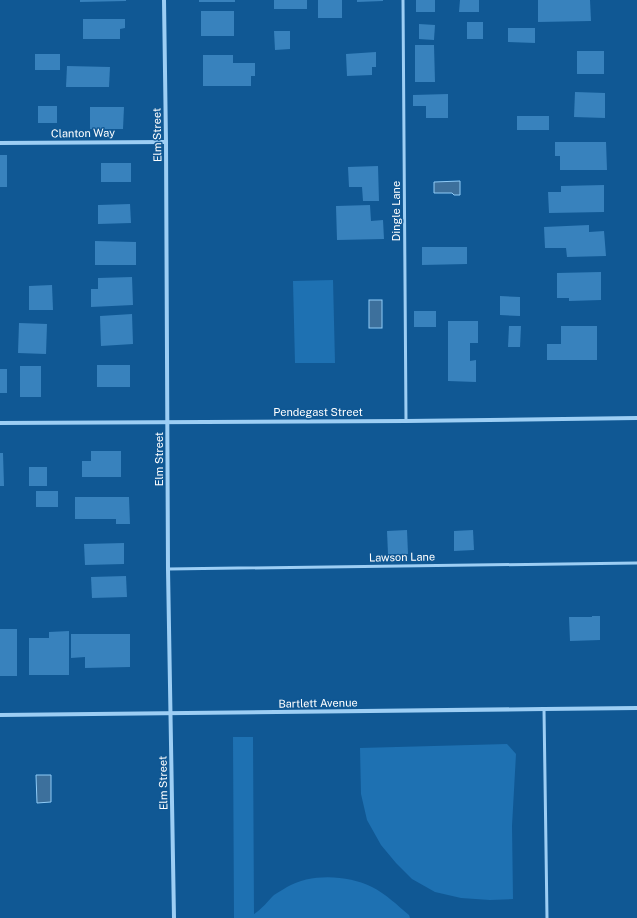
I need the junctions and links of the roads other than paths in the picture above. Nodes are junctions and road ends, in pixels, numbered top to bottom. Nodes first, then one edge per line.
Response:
1 (164, 0) edge
2 (403, 0) edge
3 (166, 142) junction
4 (0, 143) edge
5 (637, 418) edge
6 (406, 421) junction
7 (168, 422) junction
8 (0, 423) edge
9 (637, 563) edge
10 (168, 569) junction
11 (544, 708) junction
12 (637, 708) edge
13 (170, 714) junction
14 (0, 715) edge
15 (174, 918) edge
16 (547, 918) edge

1 - 3 street, Elm Street
2 - 6 lane, Dingle Lane
3 - 4 street, Clanton Way
3 - 7 street, Elm Street
5 - 6 street, Pendegast Street
6 - 7 street, Pendegast Street
7 - 8 street, Pendegast Street
7 - 10 street, Elm Street
9 - 10 lane, Lawson Lane
10 - 13 street, Elm Street
11 - 12 street, Bartlett Avenue
11 - 13 street, Bartlett Avenue
11 - 16 lane
13 - 14 street, Bartlett Avenue
13 - 15 street, Elm Street

